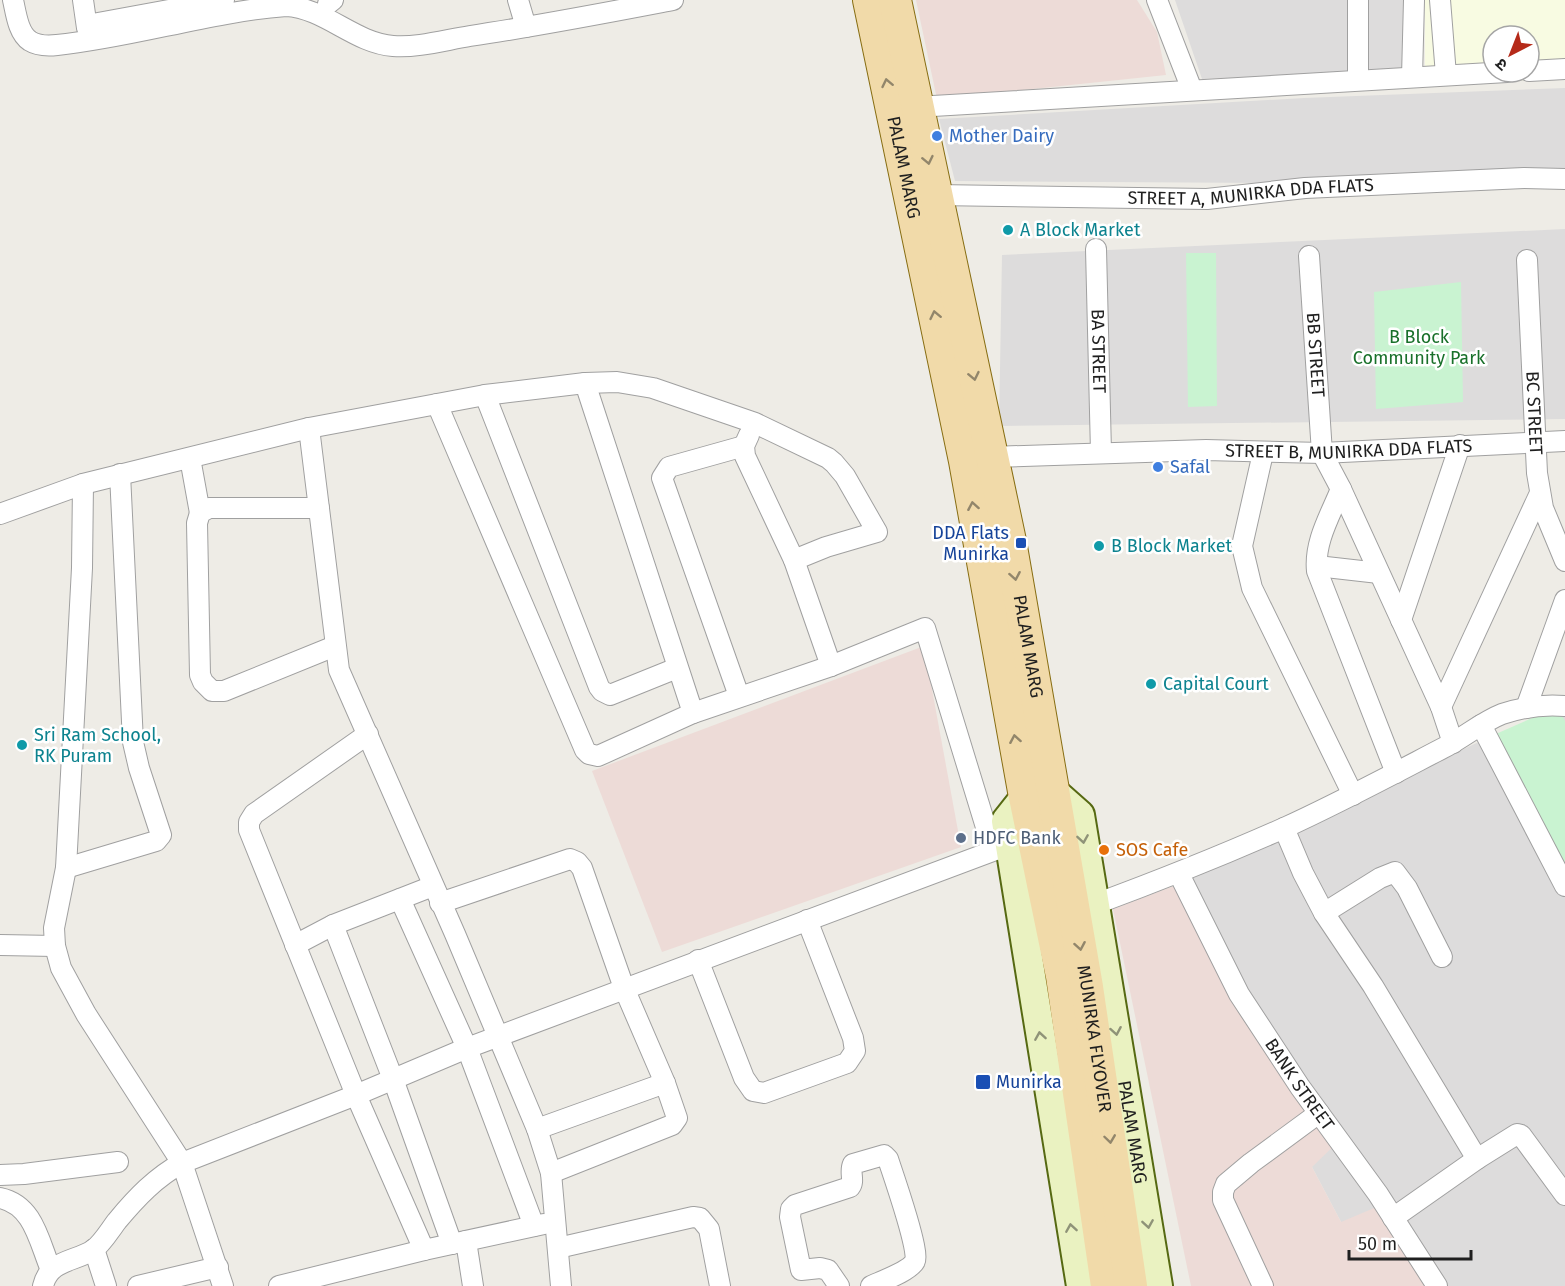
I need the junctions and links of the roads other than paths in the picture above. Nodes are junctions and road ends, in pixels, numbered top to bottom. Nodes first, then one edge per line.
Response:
1 (13, 0) edge
2 (83, 0) edge
3 (224, 0) edge
4 (518, 0) edge
5 (673, 0) edge
6 (869, 0) edge
7 (895, 0) edge
8 (1157, 0) edge
9 (1358, 0) edge
10 (1414, 0) edge
11 (1440, 0) edge
12 (294, 3) edge
13 (526, 27) junction
14 (1565, 69) edge
15 (1541, 70) edge
16 (1481, 73) edge
17 (1446, 75) junction
18 (1412, 77) junction
19 (1358, 80) junction
20 (1192, 90) junction
21 (916, 107) junction
22 (1565, 179) edge
23 (936, 195) junction
24 (1096, 249) dead end
25 (1309, 256) dead end
26 (1527, 260) dead end
27 (585, 383) junction
28 (485, 395) junction
29 (437, 404) junction
30 (756, 423) junction
31 (309, 428) junction
32 (1565, 441) edge
33 (1535, 443) junction
34 (1460, 445) junction
35 (744, 446) junction
36 (1101, 452) junction
37 (1263, 453) junction
38 (1322, 453) junction
39 (991, 457) junction
40 (190, 458) junction
41 (120, 474) junction
42 (83, 484) junction
43 (1341, 489) junction
44 (1540, 493) junction
45 (318, 508) junction
46 (200, 513) junction
47 (0, 514) edge
48 (794, 560) junction
49 (1565, 561) edge
50 (1317, 566) junction
51 (1379, 573) junction
52 (1565, 600) edge
53 (1401, 620) junction
54 (335, 646) junction
55 (831, 666) junction
56 (677, 668) junction
57 (739, 696) junction
58 (1565, 706) edge
59 (1441, 707) junction
60 (1526, 708) junction
61 (693, 713) junction
62 (1481, 725) junction
63 (368, 734) junction
64 (1453, 743) junction
65 (1396, 773) junction
66 (1040, 795) junction
67 (1353, 795) junction
68 (1284, 828) junction
69 (1001, 848) junction
70 (66, 868) junction
71 (1179, 874) junction
72 (1565, 886) edge
73 (437, 895) junction
74 (1069, 895) junction
75 (400, 899) junction
76 (1324, 913) junction
77 (807, 920) junction
78 (333, 925) junction
79 (0, 945) edge
80 (295, 945) junction
81 (55, 946) junction
82 (1442, 957) dead end
83 (698, 960) junction
84 (624, 988) junction
85 (499, 1036) junction
86 (467, 1048) junction
87 (393, 1079) junction
88 (665, 1083) junction
89 (356, 1095) junction
90 (1319, 1113) junction
91 (537, 1129) junction
92 (1477, 1159) junction
93 (118, 1162) dead end
94 (182, 1163) junction
95 (551, 1173) junction
96 (0, 1175) edge
97 (1565, 1195) edge
98 (0, 1198) edge
99 (1394, 1218) junction
100 (556, 1221) junction
101 (534, 1226) junction
102 (459, 1242) junction
103 (558, 1248) junction
104 (94, 1249) junction
105 (424, 1250) junction
106 (220, 1277) edge
107 (47, 1278) edge
108 (803, 1278) edge
109 (192, 1280) edge
110 (106, 1286) edge
111 (138, 1286) edge
112 (279, 1286) edge
113 (473, 1286) edge
114 (561, 1286) edge
115 (720, 1286) edge
116 (839, 1286) edge
117 (871, 1286) edge
118 (1081, 1286) edge
119 (1107, 1286) edge
120 (1131, 1286) edge
121 (1158, 1286) edge
122 (1263, 1286) edge
123 (1437, 1286) edge

1 - 12 street
2 - 3 street
4 - 13 street
5 - 13 street
66 -> 6 main road, PALAM MARG
7 - 21 main road, PALAM MARG
8 - 20 street
9 - 19 street
10 - 18 street
11 - 17 street
12 - 13 street
14 - 15 street
16 - 17 street
17 - 18 street
18 - 19 street
19 - 20 street
20 - 21 street
21 -> 23 main road, PALAM MARG
22 - 23 street, STREET A, MUNIRKA DDA FLATS
23 -> 39 main road, PALAM MARG
24 - 36 street, BA STREET
25 - 38 street, BB STREET
26 - 33 street, BC STREET
27 - 28 street
27 - 30 street
27 - 56 street
28 - 29 street
28 - 56 street
29 - 31 street
29 - 61 street
30 - 35 street
30 - 48 street
31 - 40 street
31 - 45 street
32 - 33 street, STREET B, MUNIRKA DDA FLATS
33 - 34 street, STREET B, MUNIRKA DDA FLATS
33 - 44 street, BC STREET
34 - 38 street, STREET B, MUNIRKA DDA FLATS
34 - 53 street
35 - 48 street
35 - 57 street
36 - 37 street, STREET B, MUNIRKA DDA FLATS
36 - 39 street, STREET B, MUNIRKA DDA FLATS
37 - 38 street, STREET B, MUNIRKA DDA FLATS
37 - 67 street
38 - 43 street
39 -> 66 main road, PALAM MARG
40 - 41 street
40 - 46 street
41 - 42 street
41 - 70 street
42 - 47 street
42 - 70 street
43 - 50 street
43 - 51 street
44 - 49 street, BC STREET
44 - 59 street
45 - 46 street
45 - 54 street
46 - 54 street
48 - 55 street
50 - 51 street
50 - 65 street
51 - 53 street
52 - 60 street
53 - 59 street
54 - 63 street
55 - 57 street
55 - 69 street
56 - 61 street
57 - 61 street
58 - 60 street
59 - 64 street
60 - 62 street
62 - 64 street
62 - 72 street
63 - 73 street
63 - 80 street
64 - 65 street
65 - 67 street
66 - 69 main road
66 - 74 main road, MUNIRKA FLYOVER
66 -> 74 main road, PALAM MARG
67 - 68 street
68 - 71 street
68 - 76 street
69 - 77 street
118 -> 69 main road
70 - 81 street
71 - 74 street
71 - 90 street, BANK STREET
73 - 75 street
73 - 84 street
73 - 85 street
74 - 119 main road, MUNIRKA FLYOVER
74 -> 120 main road, MUNIRKA FLYOVER
74 -> 121 main road, PALAM MARG
75 - 78 street
75 - 86 street
76 - 82 street
76 - 92 street
77 - 83 street
77 - 83 street
78 - 80 street
78 - 87 street
79 - 81 street
80 - 89 street
81 - 94 street
83 - 84 street
84 - 85 street
84 - 88 street
85 - 86 street
85 - 91 street
86 - 87 street
86 - 101 street
87 - 89 street
87 - 102 street
88 - 91 street
88 - 95 street
89 - 94 street
89 - 105 street
90 - 99 street, BANK STREET
90 - 122 street
91 - 95 street
92 - 97 street
92 - 99 street
93 - 96 street
94 - 104 street
94 - 106 street
95 - 100 street
98 - 107 street
99 - 123 street, BANK STREET
100 - 101 street
100 - 103 street
101 - 102 street
102 - 105 street
102 - 113 street
103 - 114 street
103 - 115 street
104 - 107 street
104 - 110 street
105 - 112 street
106 - 109 street
108 - 116 street
108 - 117 street
109 - 111 street

